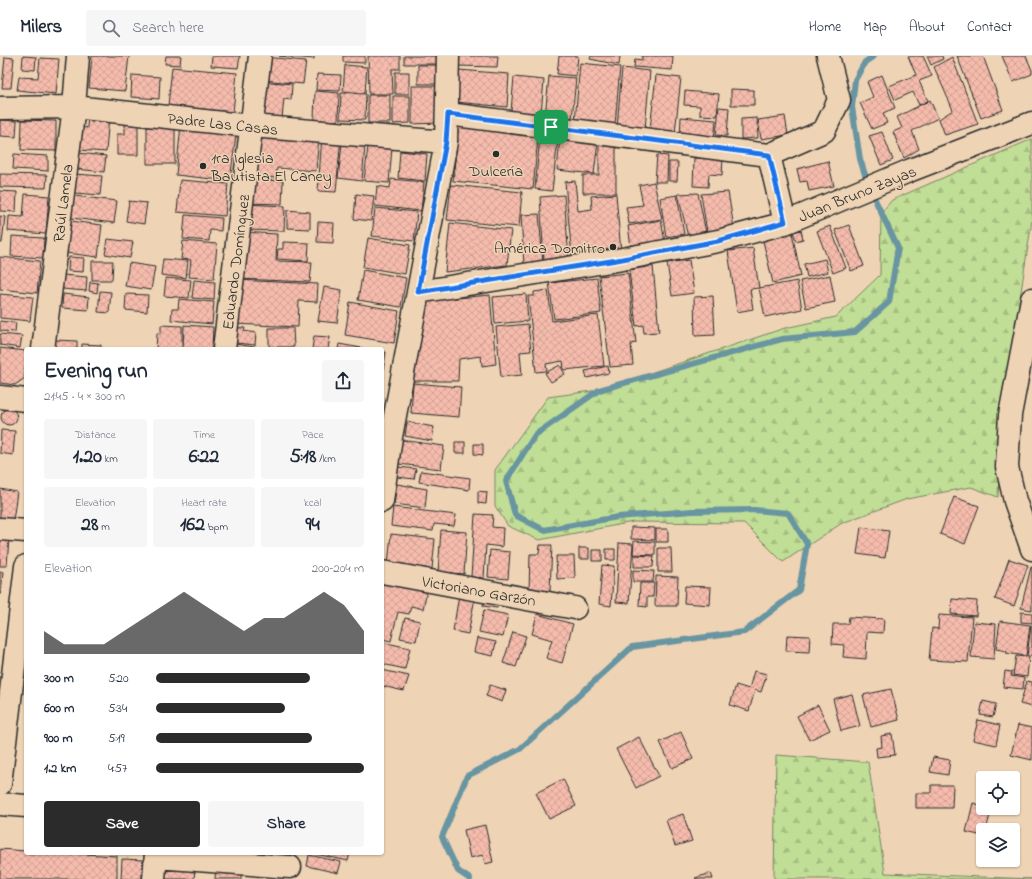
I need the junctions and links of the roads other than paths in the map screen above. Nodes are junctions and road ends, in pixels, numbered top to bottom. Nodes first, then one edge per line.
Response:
1 (78, 56) edge
2 (260, 56) edge
3 (448, 56) edge
4 (828, 56) edge
5 (74, 107) junction
6 (0, 108) edge
7 (448, 114) junction
8 (1032, 123) edge
9 (251, 126) junction
10 (446, 142) junction
11 (769, 155) junction
12 (785, 222) junction
13 (418, 292) junction
14 (1032, 299) edge
15 (43, 347) edge
16 (224, 347) edge
17 (0, 397) edge
18 (24, 400) edge
19 (386, 437) edge
20 (384, 469) edge
21 (0, 529) edge
22 (24, 532) edge
23 (1032, 550) edge
24 (384, 572) edge
25 (24, 583) edge
26 (575, 608) dead end
27 (0, 784) edge
28 (0, 804) edge
29 (24, 806) edge
30 (156, 855) edge
31 (290, 866) edge
32 (154, 879) edge

1 - 5 street, Raúl Lamela
2 - 9 street, Eduardo Domínguez
3 - 7 street
4 - 11 street
5 - 6 street, Padre Las Casas
5 - 9 street, Padre Las Casas
5 - 15 street, Raúl Lamela
7 - 10 street
7 - 11 street
8 - 12 street, Juan Bruno Zayas
9 - 10 street, Padre Las Casas
9 - 16 street, Eduardo Domínguez
10 - 13 street
11 - 12 street
12 - 13 street, Juan Bruno Zayas
13 - 19 street
14 - 23 street
17 - 18 street
19 - 20 street
21 - 22 street
24 - 26 street, Victoriano Garzón
25 - 27 street
28 - 29 street
30 - 31 street
30 - 32 street

